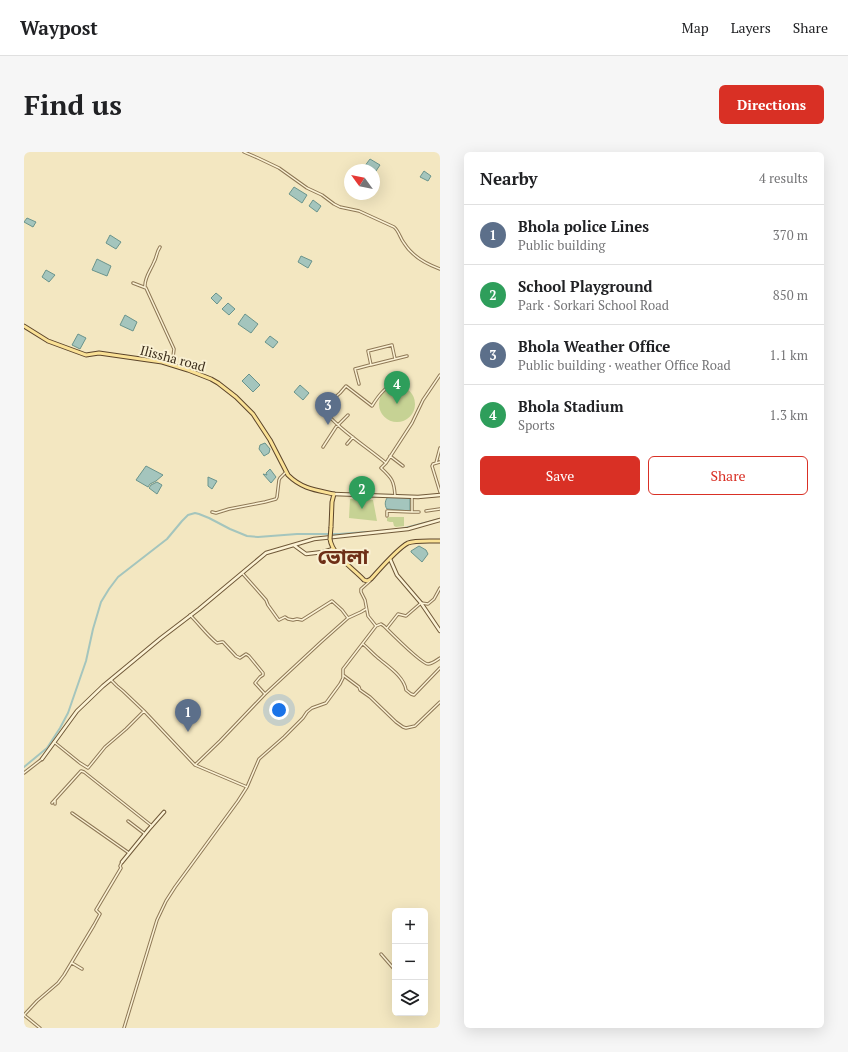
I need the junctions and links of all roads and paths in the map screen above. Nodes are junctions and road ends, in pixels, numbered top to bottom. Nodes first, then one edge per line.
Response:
1 (244, 152) edge
2 (160, 247) dead end
3 (440, 269) edge
4 (132, 283) dead end
5 (145, 287) junction
6 (24, 326) edge
7 (407, 356) dead end
8 (395, 359) junction
9 (370, 365) junction
10 (172, 366) junction
11 (440, 374) edge
12 (398, 380) dead end
13 (359, 384) dead end
14 (319, 405) dead end
15 (322, 409) junction
16 (348, 415) dead end
17 (338, 425) junction
18 (353, 437) junction
19 (347, 444) dead end
20 (323, 447) dead end
21 (440, 448) edge
22 (390, 456) junction
23 (440, 462) edge
24 (386, 463) junction
25 (436, 463) junction
26 (402, 466) dead end
27 (286, 472) junction
28 (440, 492) edge
29 (334, 494) junction
30 (395, 495) junction
31 (440, 495) edge
32 (412, 496) junction
33 (440, 509) edge
34 (426, 511) dead end
35 (212, 512) dead end
36 (412, 512) junction
37 (419, 512) dead end
38 (388, 516) dead end
39 (440, 520) edge
40 (440, 541) edge
41 (295, 546) junction
42 (333, 549) junction
43 (390, 559) junction
44 (242, 572) junction
45 (371, 579) junction
46 (440, 588) edge
47 (421, 603) junction
48 (366, 609) junction
49 (190, 615) junction
50 (348, 618) junction
51 (376, 626) junction
52 (386, 628) junction
53 (440, 631) edge
54 (363, 644) junction
55 (440, 658) edge
56 (440, 668) edge
57 (343, 675) junction
58 (111, 680) junction
59 (265, 694) junction
60 (440, 702) edge
61 (144, 710) junction
62 (54, 742) junction
63 (42, 759) joint
64 (195, 764) junction
65 (24, 772) edge
66 (247, 787) junction
67 (55, 800) junction
68 (52, 803) dead end
69 (55, 804) dead end
70 (164, 812) dead end
71 (72, 813) dead end
72 (128, 821) dead end
73 (152, 826) junction
74 (145, 834) junction
75 (129, 853) junction
76 (122, 862) joint
77 (381, 954) dead end
78 (72, 963) junction
79 (392, 967) edge
80 (82, 969) dead end
81 (24, 1015) edge
82 (40, 1028) edge
83 (124, 1028) edge

1 - 3 street
2 - 5 street
4 - 5 street
5 - 10 street
6 - 10 main road, Ilissha road
7 - 8 street
8 - 9 street
8 - 9 street
9 - 13 street
10 - 27 main road, Ilissha road
11 - 22 street
12 - 15 street
14 - 15 street
15 - 17 street
16 - 17 street
17 - 18 street
17 - 20 street
18 - 19 street
18 - 24 street
21 - 25 street
22 - 24 street
22 - 26 street
23 - 25 street
24 - 30 street
25 - 28 street
27 - 29 main road, Ilissha road
27 - 35 street
29 - 30 street
29 - 42 main road, bridge
30 - 32 street
31 - 32 street
32 - 36 street
33 - 34 street
36 - 37 street
36 - 38 street
39 - 41 street
40 - 43 main road
41 - 42 street
41 - 44 street
42 - 45 main road
43 - 45 main road
43 - 47 street
44 - 49 street
44 - 50 street
45 - 48 street
46 - 47 street
47 - 52 street
47 - 53 street
48 - 50 street
48 - 51 street
49 - 58 street
49 - 59 street
50 - 59 street
51 - 52 street
51 - 54 street
52 - 55 street
54 - 56 street
54 - 57 street
57 - 60 street
57 - 66 street
58 - 61 street
58 - 62 street
59 - 64 street
61 - 62 street
61 - 64 street
62 - 63 street
63 - 65 street
64 - 66 street
66 - 83 street
67 - 68 street
67 - 69 street
67 - 73 street
70 - 73 street
71 - 75 street
72 - 74 street
73 - 74 street
74 - 75 street
75 - 76 street
76 - 78 street
77 - 79 street
78 - 80 street
78 - 81 street
81 - 82 street

